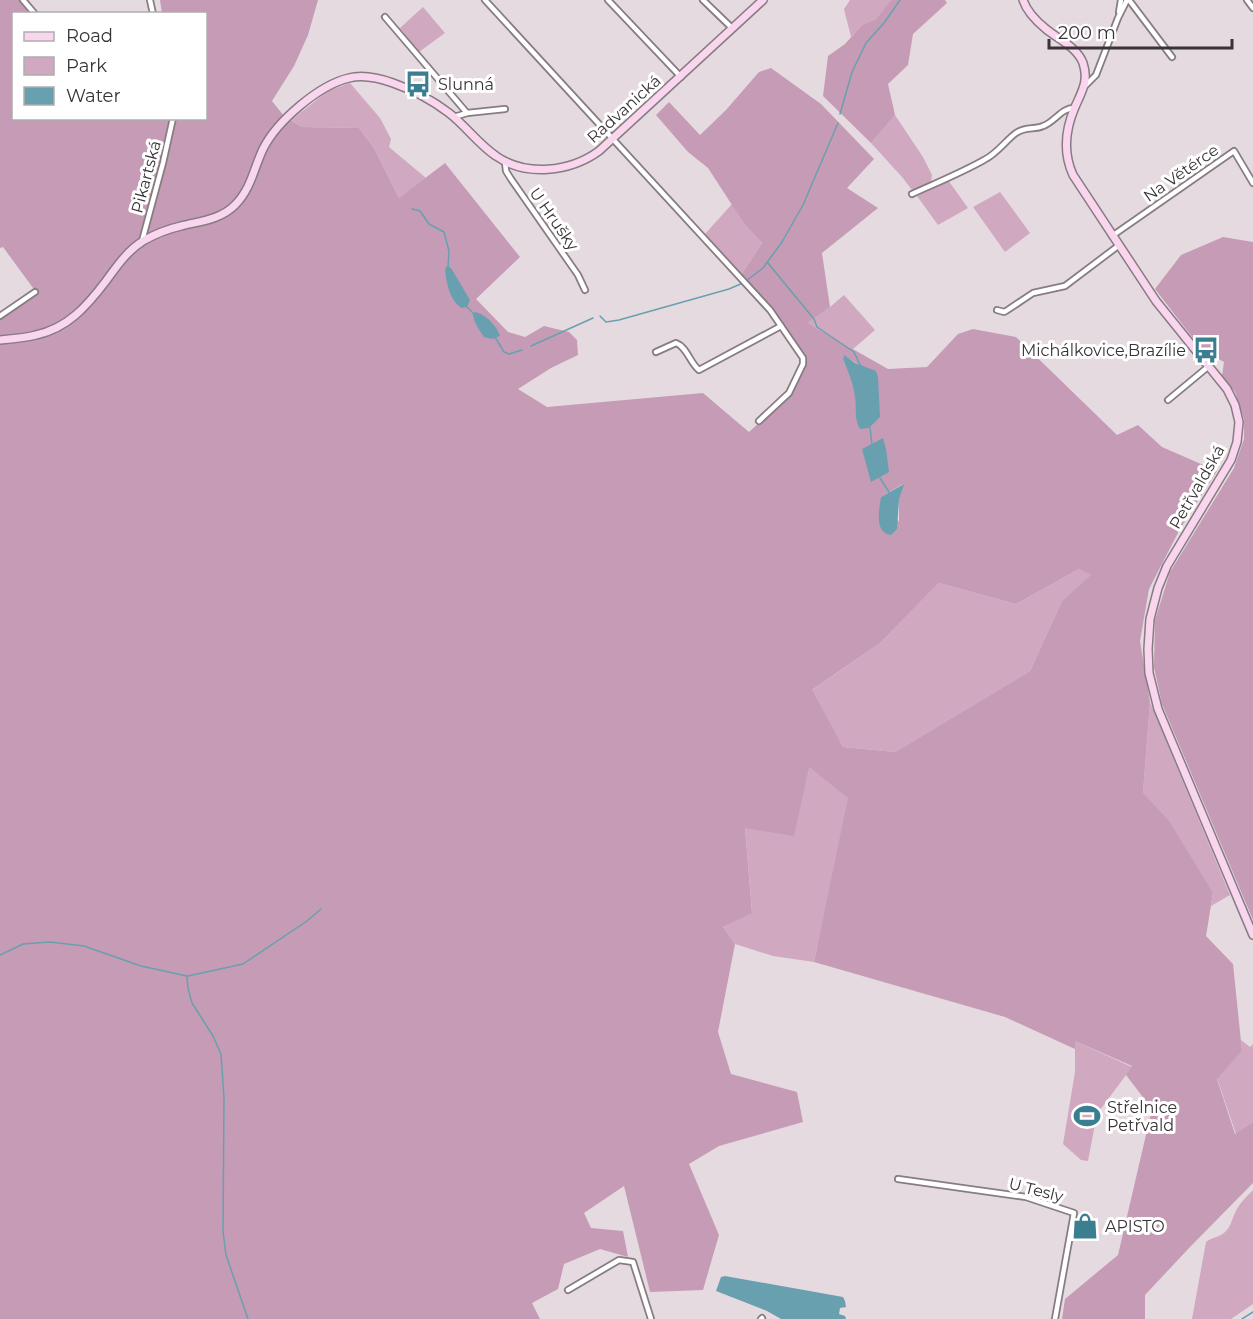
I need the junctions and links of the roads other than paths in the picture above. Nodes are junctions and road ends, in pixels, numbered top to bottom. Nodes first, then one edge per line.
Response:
1 (22, 0) edge
2 (484, 0) edge
3 (608, 0) edge
4 (703, 0) edge
5 (763, 0) edge
6 (1023, 0) edge
7 (1121, 0) edge
8 (1128, 0) edge
9 (1247, 0) edge
10 (1253, 8) edge
11 (33, 12) edge
12 (385, 16) dead end
13 (1118, 18) junction
14 (732, 28) junction
15 (1172, 57) dead end
16 (681, 77) junction
17 (1084, 86) junction
18 (1074, 108) junction
19 (505, 109) dead end
20 (467, 113) junction
21 (454, 117) junction
22 (173, 120) edge
23 (613, 139) junction
24 (505, 162) junction
25 (1253, 183) edge
26 (912, 194) dead end
27 (1112, 236) junction
28 (142, 242) junction
29 (1118, 246) junction
30 (585, 290) dead end
31 (35, 292) dead end
32 (997, 310) dead end
33 (0, 316) edge
34 (781, 326) junction
35 (0, 340) edge
36 (656, 352) dead end
37 (1209, 366) junction
38 (1168, 400) dead end
39 (759, 421) dead end
40 (1253, 935) edge
41 (898, 1179) dead end
42 (568, 1290) dead end
43 (651, 1319) edge
44 (1055, 1319) edge

1 - 11 street
2 - 23 street
3 - 16 street
4 - 14 street
5 - 14 street, Radvanická
6 - 17 street
7 - 13 street
8 - 13 street
8 - 15 street
9 - 10 street
12 - 20 street
13 - 17 street
14 - 16 street, Radvanická
16 - 23 street, Radvanická
17 - 18 street, Petřvaldská
18 - 26 street
18 - 27 street, Petřvaldská
19 - 20 street
20 - 21 street
21 - 24 street, Radvanická
21 - 28 street, Radvanická
22 - 28 street, Pikartská
23 - 24 street, Radvanická
23 - 34 street
24 - 30 street, U Hrušky
25 - 27 street, Na Větérce
27 - 29 street, Petřvaldská
28 - 35 street, Radvanická
29 - 32 street
29 - 37 street, Petřvaldská
31 - 33 street
34 - 36 street
34 - 39 street
37 - 38 street
37 - 40 street, Petřvaldská
41 - 44 street, U Tesly
42 - 43 street

